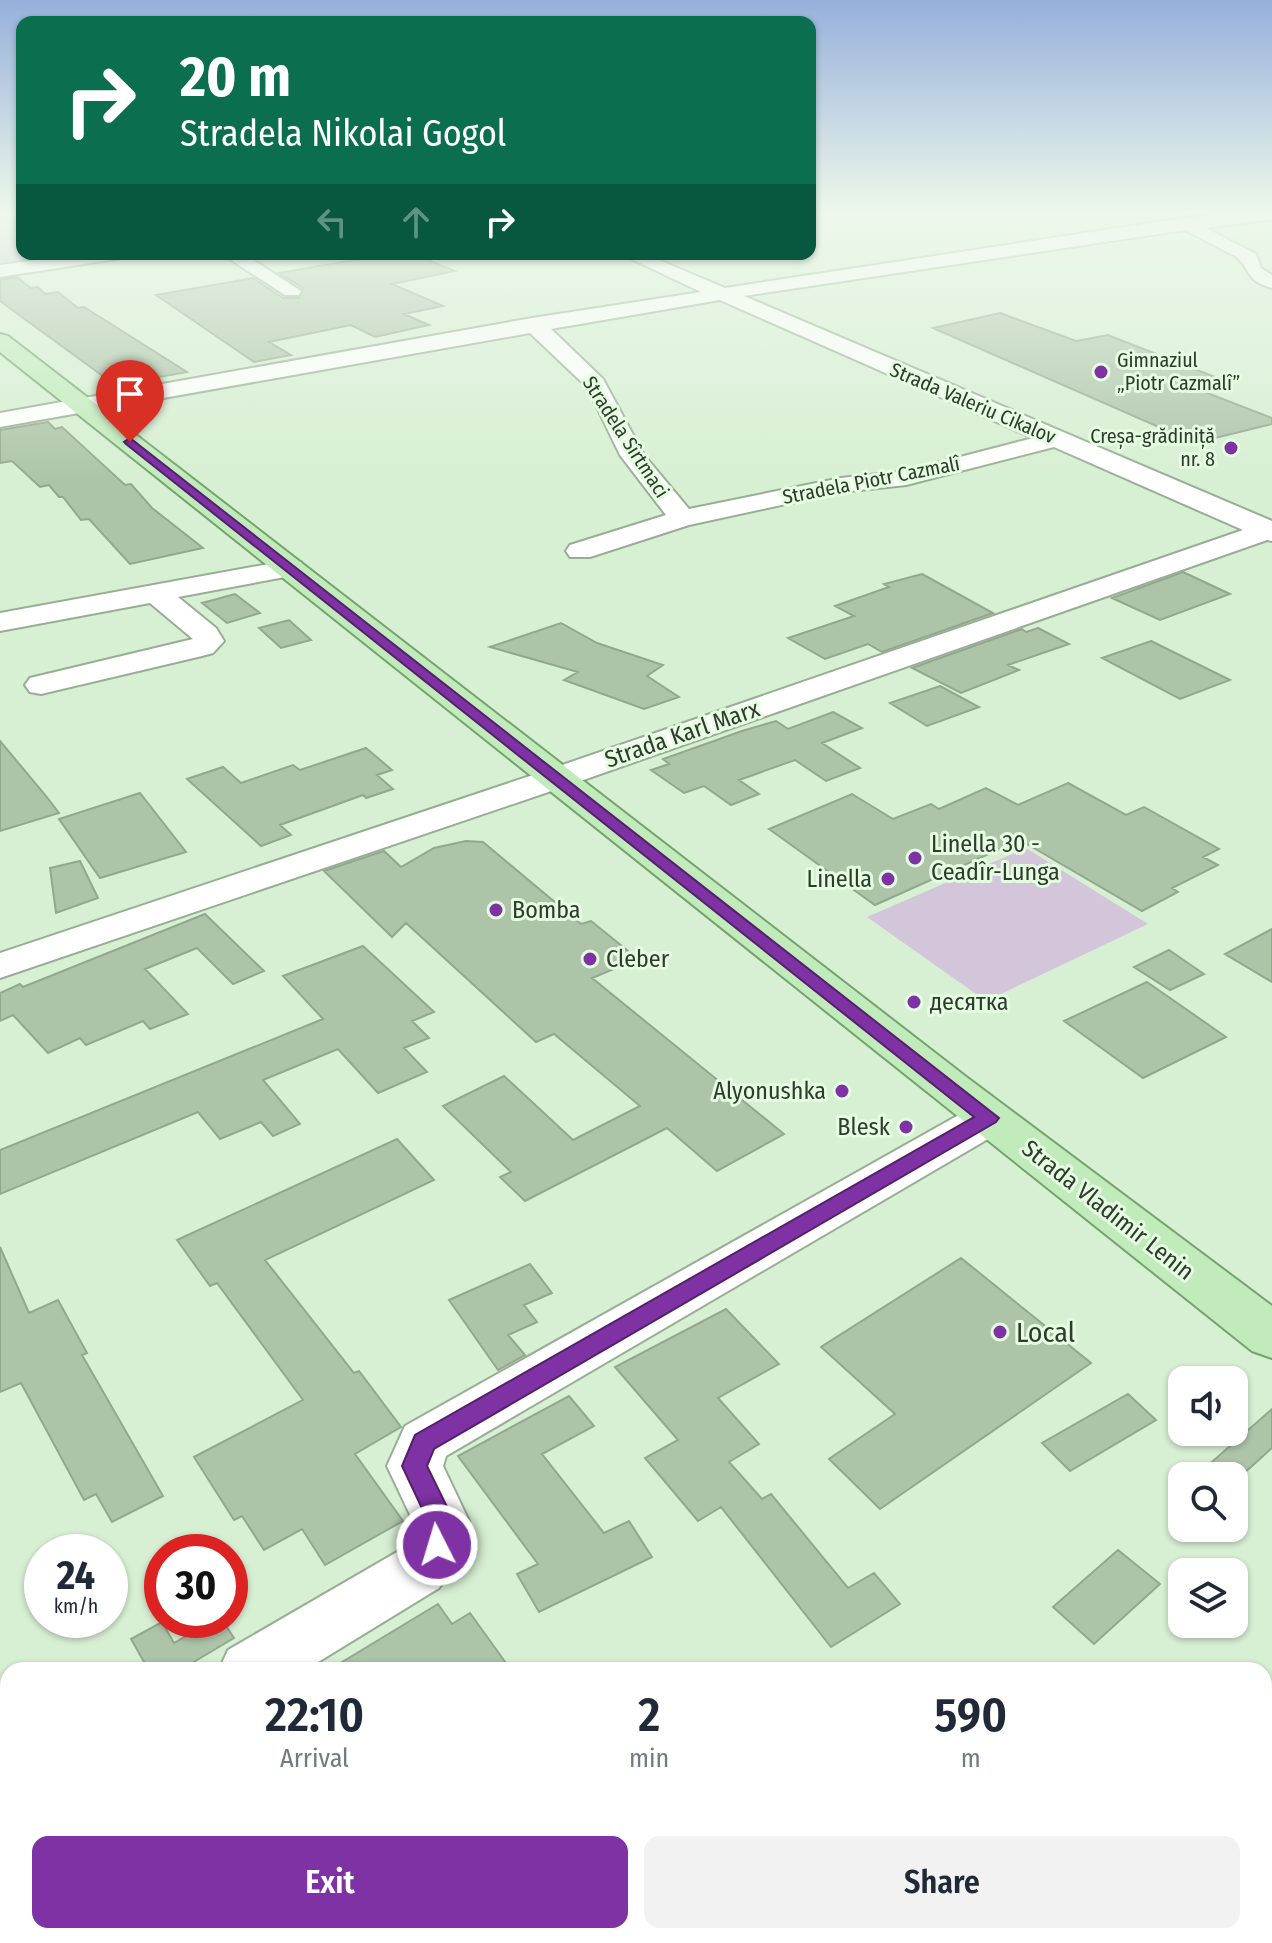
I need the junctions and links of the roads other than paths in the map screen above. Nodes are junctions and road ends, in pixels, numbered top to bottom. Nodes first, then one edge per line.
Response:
1 (687, 301) edge
2 (738, 301) edge
3 (532, 324) junction
4 (0, 341) edge
5 (84, 406) junction
6 (0, 420) edge
7 (1057, 439) junction
8 (683, 518) junction
9 (1270, 531) edge
10 (580, 551) dead end
11 (291, 568) junction
12 (154, 592) junction
13 (0, 622) edge
14 (41, 685) dead end
15 (557, 778) junction
16 (0, 966) edge
17 (989, 1118) junction
18 (1272, 1336) edge
19 (263, 1662) edge

1 - 3 street
2 - 7 street, Strada Valeriu Cikalov
3 - 5 street
3 - 8 street, Stradela Sîrtmaci
4 - 5 main road, Strada Vladimir Lenin
5 - 6 street
5 - 11 main road, Strada Vladimir Lenin
7 - 8 street, Stradela Piotr Cazmalî
7 - 9 street, Strada Valeriu Cikalov
8 - 10 street, Stradela Piotr Cazmalî
9 - 15 street, Strada Karl Marx
11 - 12 street
11 - 15 main road, Strada Vladimir Lenin
12 - 13 street
12 - 14 street
15 - 16 street, Strada Karl Marx
15 - 17 main road, Strada Vladimir Lenin
17 - 18 main road, Strada Vladimir Lenin
17 - 19 street

